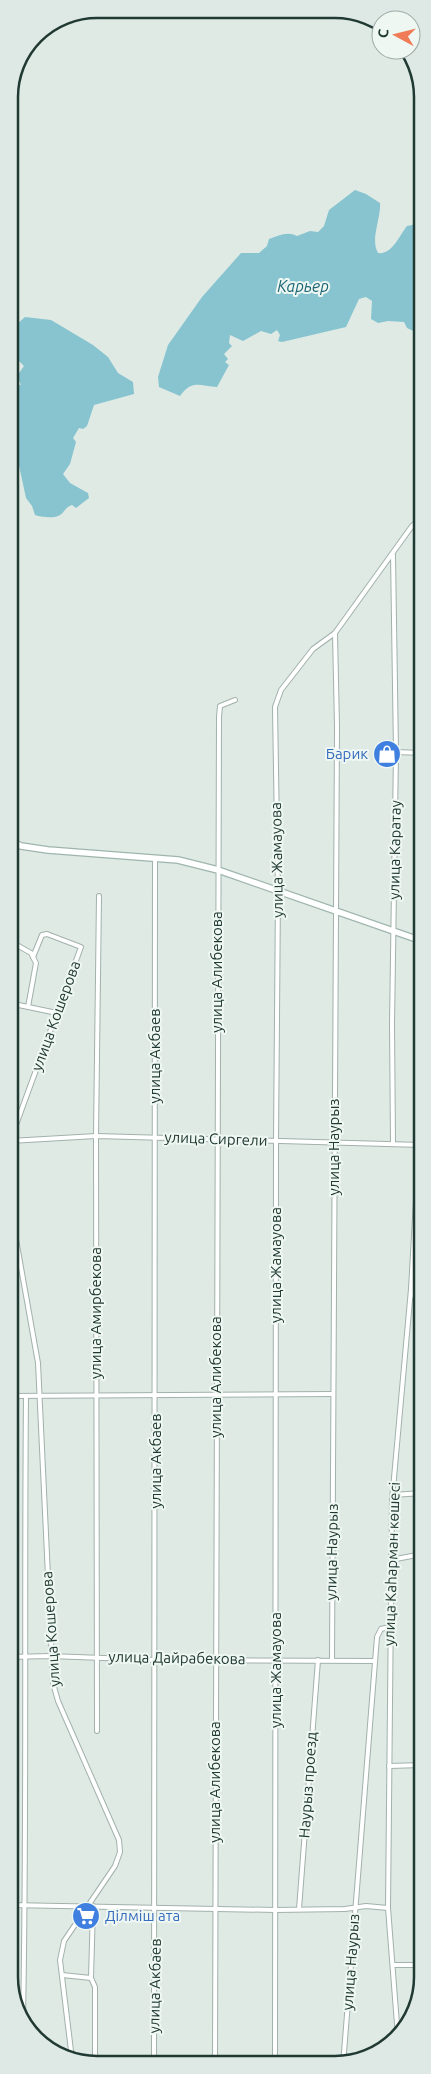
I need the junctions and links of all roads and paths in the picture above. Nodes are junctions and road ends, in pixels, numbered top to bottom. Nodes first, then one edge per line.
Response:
1 (414, 525) edge
2 (393, 556) junction
3 (335, 633) junction
4 (235, 700) dead end
5 (396, 752) junction
6 (414, 753) edge
7 (18, 844) edge
8 (155, 859) junction
9 (218, 870) junction
10 (278, 893) junction
11 (99, 896) dead end
12 (334, 910) junction
13 (394, 930) junction
14 (414, 937) edge
15 (18, 946) edge
16 (33, 957) junction
17 (18, 1005) edge
18 (28, 1007) junction
19 (57, 1013) junction
20 (18, 1115) edge
21 (96, 1136) junction
22 (155, 1137) junction
23 (216, 1139) junction
24 (276, 1141) junction
25 (18, 1142) edge
26 (333, 1142) junction
27 (393, 1144) junction
28 (413, 1145) edge
29 (18, 1251) edge
30 (413, 1251) edge
31 (411, 1289) junction
32 (413, 1294) edge
33 (96, 1394) junction
34 (156, 1394) junction
35 (216, 1394) junction
36 (276, 1394) junction
37 (333, 1394) junction
38 (18, 1396) edge
39 (26, 1396) junction
40 (40, 1396) junction
41 (413, 1494) edge
42 (393, 1495) junction
43 (413, 1556) edge
44 (391, 1560) junction
45 (389, 1627) junction
46 (50, 1656) junction
47 (96, 1656) junction
48 (18, 1657) edge
49 (24, 1657) junction
50 (156, 1660) junction
51 (216, 1660) junction
52 (276, 1660) junction
53 (318, 1660) junction
54 (332, 1660) junction
55 (376, 1661) junction
56 (97, 1731) dead end
57 (389, 1766) junction
58 (413, 1766) edge
59 (18, 1905) edge
60 (26, 1905) junction
61 (91, 1906) junction
62 (355, 1908) junction
63 (388, 1908) junction
64 (155, 1909) junction
65 (215, 1909) junction
66 (299, 1909) junction
67 (275, 1910) junction
68 (393, 1965) junction
69 (413, 1965) edge
70 (62, 1976) junction
71 (91, 1978) junction
72 (23, 2006) edge
73 (397, 2026) edge
74 (71, 2052) edge
75 (95, 2056) edge
76 (154, 2056) edge
77 (215, 2056) edge
78 (275, 2056) edge
79 (345, 2056) edge

1 - 2 street, улица Жамауова
2 - 3 street, улица Жамауова
2 - 5 street, улица Каратау
3 - 10 street, улица Жамауова
3 - 12 street, улица Наурыз
4 - 9 street, улица Алибекова
5 - 6 street
5 - 13 street, улица Каратау
7 - 8 street
8 - 9 street
8 - 22 street, улица Акбаев
9 - 10 street
9 - 23 street, улица Алибекова
10 - 12 street
10 - 24 street, улица Жамауова
11 - 21 street, улица Амирбекова
12 - 13 street
12 - 26 street, улица Наурыз
13 - 14 street
13 - 27 street, улица Каратау
15 - 16 street
16 - 18 street
16 - 19 street, улица Кошерова
17 - 18 street
18 - 19 street
19 - 20 street, улица Кошерова
21 - 22 street, улица Сиргели
21 - 25 street, улица Сиргели
21 - 33 street, улица Амирбекова
22 - 23 street, улица Сиргели
22 - 34 street, улица Акбаев
23 - 24 street, улица Сиргели
23 - 35 street, улица Алибекова
24 - 26 street, улица Сиргели
24 - 36 street, улица Жамауова
26 - 27 street, улица Сиргели
26 - 37 street, улица Наурыз
27 - 28 street, улица Сиргели
29 - 40 street, улица Кошерова
30 - 31 street, улица Каһарман көшесі
31 - 32 street
31 - 42 street, улица Каһарман көшесі
33 - 34 street
33 - 40 street
33 - 47 street, улица Амирбекова
34 - 35 street
34 - 50 street, улица Акбаев
35 - 36 street
35 - 51 street, улица Алибекова
36 - 37 street
36 - 52 street, улица Жамауова
37 - 54 street, улица Наурыз
38 - 39 street
39 - 40 street
39 - 49 street
40 - 46 street, улица Кошерова
41 - 42 street
42 - 44 street, улица Каһарман көшесі
43 - 44 street
44 - 45 street, улица Каһарман көшесі
45 - 55 street, улица Наурыз
45 - 57 street, улица Каһарман көшесі
46 - 47 street, улица Дайрабекова
46 - 49 street, улица Дайрабекова
46 - 61 street, улица Кошерова
47 - 50 street, улица Дайрабекова
47 - 56 street, улица Амирбекова
48 - 49 street, улица Дайрабекова
49 - 60 street
50 - 51 street, улица Дайрабекова
50 - 64 street, улица Акбаев
51 - 52 street, улица Дайрабекова
51 - 65 street, улица Алибекова
52 - 53 street, улица Дайрабекова
52 - 67 street, улица Жамауова
53 - 54 street, улица Дайрабекова
53 - 66 street, Наурыз проезд
54 - 55 street, улица Дайрабекова
55 - 62 street, улица Наурыз
57 - 58 street
57 - 63 street, улица Каһарман көшесі
59 - 60 street
60 - 61 street
60 - 72 street
61 - 64 street
61 - 70 street, улица Кошерова
61 - 71 street
62 - 63 street
62 - 66 street
62 - 79 street, улица Наурыз
63 - 68 street, улица Каһарман көшесі
64 - 65 street
64 - 76 street, улица Акбаев
65 - 67 street
65 - 77 street, улица Алибекова
66 - 67 street
67 - 78 street, улица Жамауова
68 - 69 street
68 - 73 street, улица Каһарман көшесі
70 - 71 street
70 - 74 street, улица Кошерова
71 - 75 street

